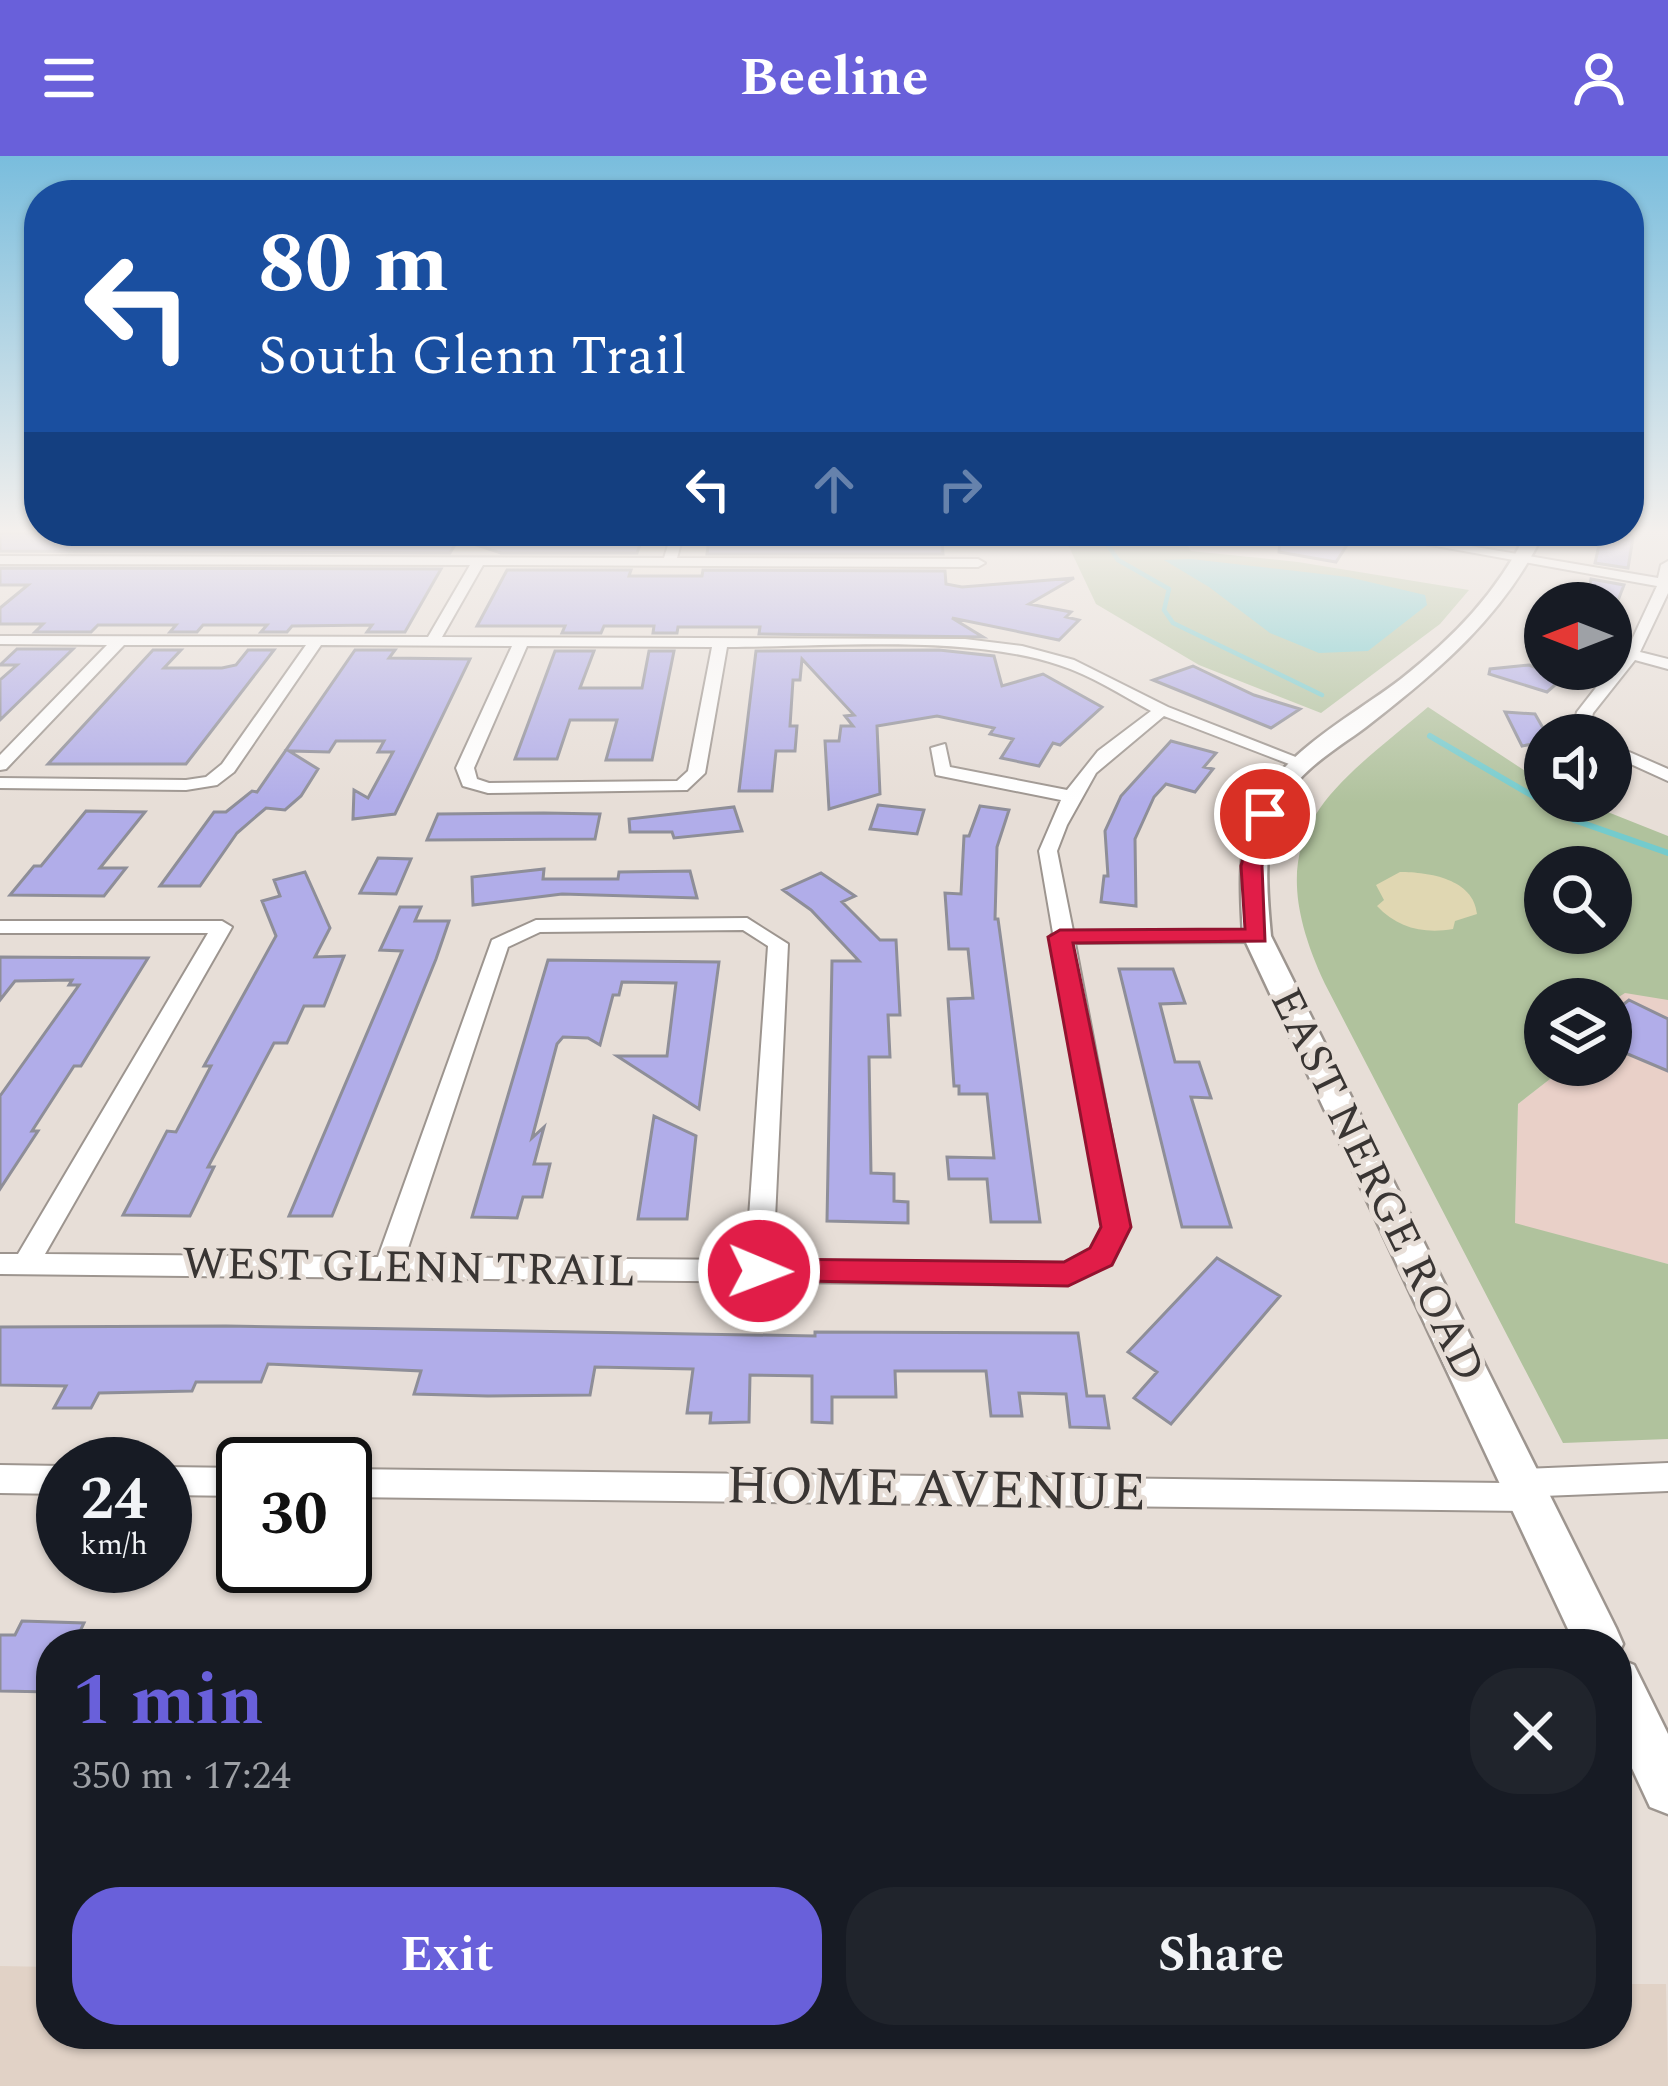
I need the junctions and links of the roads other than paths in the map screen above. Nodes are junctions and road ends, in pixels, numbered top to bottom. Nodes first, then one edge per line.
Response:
1 (443, 622) edge
2 (1479, 622) edge
3 (1649, 622) edge
4 (0, 640) edge
5 (119, 640) junction
6 (316, 640) junction
7 (433, 640) junction
8 (522, 641) junction
9 (720, 643) junction
10 (1634, 656) junction
11 (1668, 664) edge
12 (1162, 710) junction
13 (1584, 714) edge
14 (939, 748) dead end
15 (1632, 759) edge
16 (1304, 763) junction
17 (0, 765) edge
18 (1668, 776) edge
19 (0, 783) edge
20 (1068, 796) junction
21 (0, 927) edge
22 (1257, 936) junction
23 (1060, 937) junction
24 (13, 1264) edge
25 (388, 1268) junction
26 (759, 1271) junction
27 (1668, 1477) edge
28 (0, 1479) edge
29 (36, 1480) edge
30 (372, 1483) edge
31 (1524, 1490) junction
32 (1592, 1629) edge
33 (1632, 1713) edge
34 (1668, 1789) edge

1 - 7 street
2 - 16 main road, EAST NERGE ROAD
3 - 10 street
4 - 5 street
5 - 6 street
5 - 17 street
6 - 7 street
6 - 19 street
7 - 8 street
8 - 9 street
8 - 9 street
9 - 12 street
10 - 11 street
10 - 13 street
12 - 16 street
12 - 20 street
14 - 20 street
15 - 18 street
16 - 22 main road, EAST NERGE ROAD
20 - 23 street
21 - 24 street
22 - 23 street
22 - 31 main road, EAST NERGE ROAD
23 - 26 street, WEST GLENN TRAIL
24 - 25 street, WEST GLENN TRAIL
25 - 26 street, WEST GLENN TRAIL
25 - 26 street
27 - 31 street, HOME AVENUE
28 - 29 street
30 - 31 street, HOME AVENUE
31 - 32 main road, EAST NERGE ROAD
33 - 34 main road

